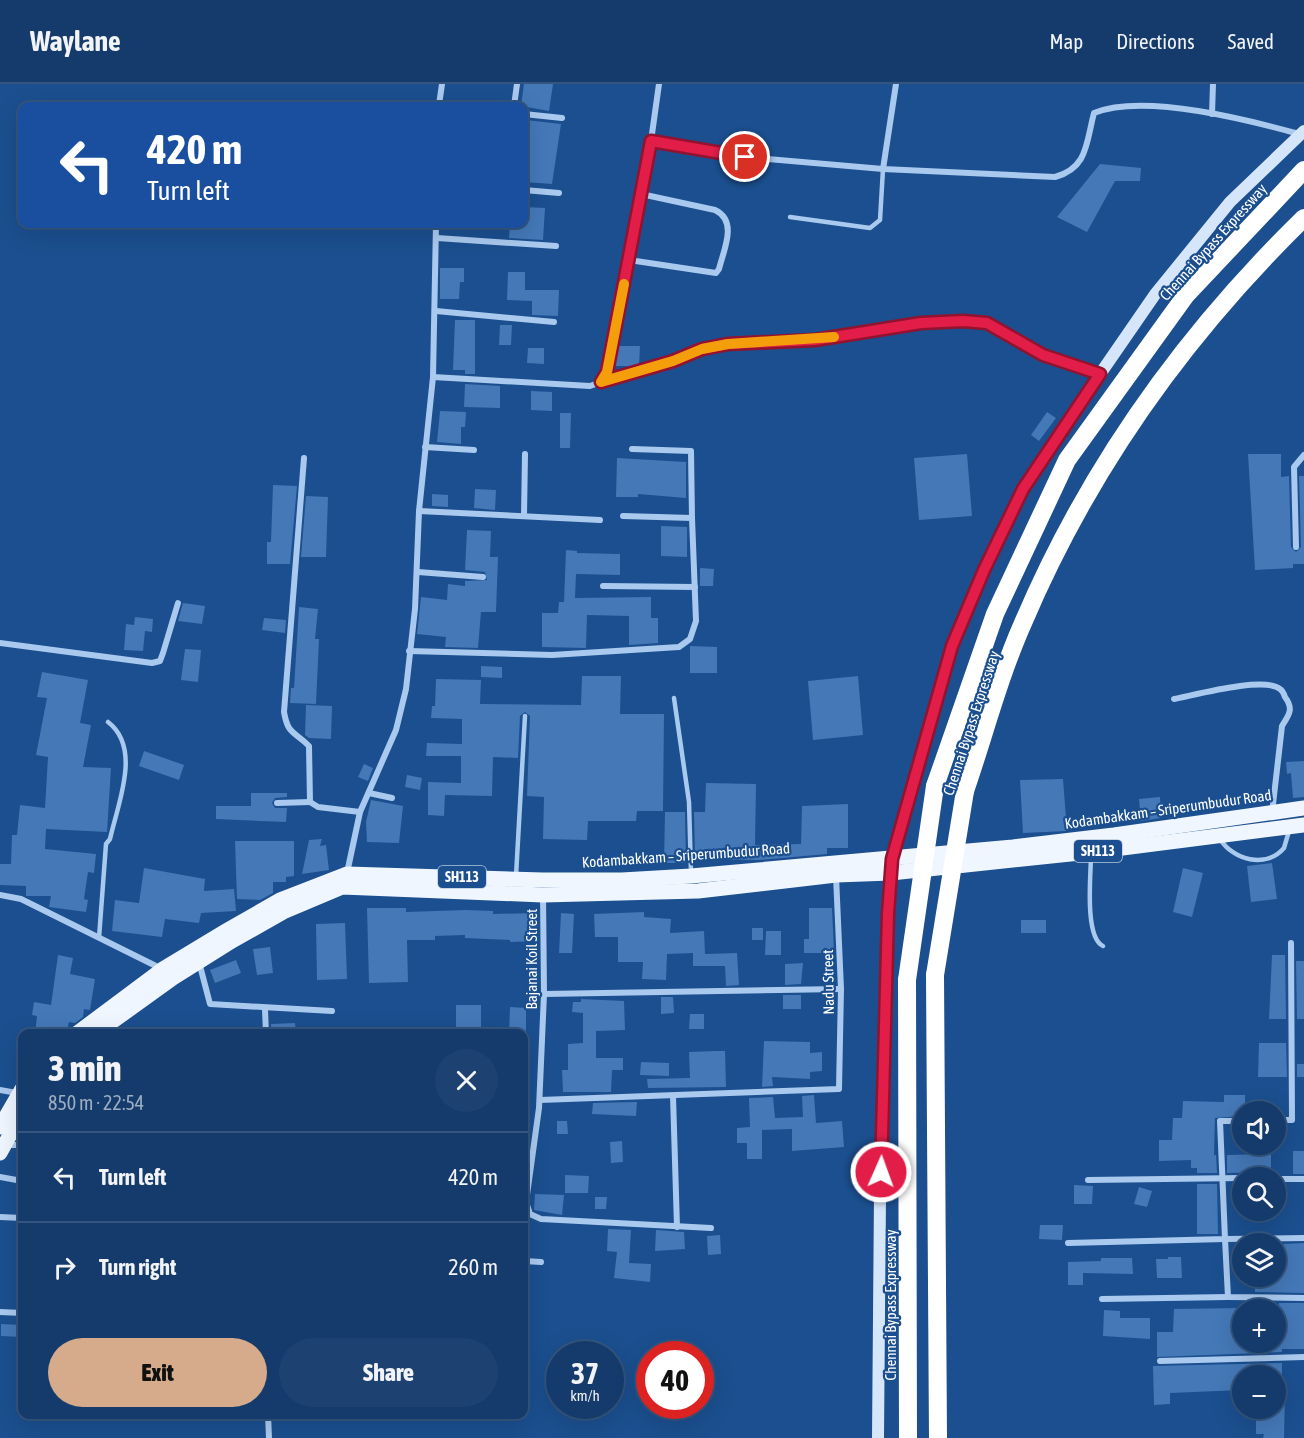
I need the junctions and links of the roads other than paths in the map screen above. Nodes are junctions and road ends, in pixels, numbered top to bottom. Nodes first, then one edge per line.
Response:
1 (442, 84) edge
2 (517, 84) edge
3 (659, 84) edge
4 (896, 84) edge
5 (1213, 84) edge
6 (440, 102) edge
7 (515, 102) edge
8 (528, 114) edge
9 (1212, 114) junction
10 (562, 118) dead end
11 (1302, 133) edge
12 (651, 141) junction
13 (884, 170) junction
14 (1304, 170) edge
15 (528, 190) edge
16 (559, 193) dead end
17 (641, 194) junction
18 (789, 217) dead end
19 (1304, 218) edge
20 (436, 228) edge
21 (437, 238) junction
22 (556, 246) dead end
23 (628, 260) junction
24 (436, 311) junction
25 (554, 322) dead end
26 (1100, 374) junction
27 (433, 377) junction
28 (601, 382) junction
29 (425, 447) junction
30 (632, 449) dead end
31 (474, 450) dead end
32 (525, 454) dead end
33 (1304, 454) edge
34 (304, 458) dead end
35 (419, 511) junction
36 (524, 516) junction
37 (623, 516) dead end
38 (692, 518) junction
39 (600, 520) dead end
40 (1296, 547) dead end
41 (418, 572) junction
42 (483, 577) dead end
43 (603, 586) dead end
44 (694, 587) junction
45 (178, 603) dead end
46 (0, 643) edge
47 (409, 651) junction
48 (674, 698) dead end
49 (1174, 699) dead end
50 (525, 716) dead end
51 (108, 722) dead end
52 (369, 793) junction
53 (392, 798) dead end
54 (310, 802) junction
55 (277, 803) dead end
56 (1304, 807) edge
57 (360, 812) junction
58 (1272, 814) junction
59 (1297, 827) edge
60 (1271, 831) junction
61 (1219, 837) junction
62 (1091, 852) junction
63 (892, 866) junction
64 (346, 874) junction
65 (836, 875) junction
66 (691, 876) junction
67 (516, 879) junction
68 (543, 887) junction
69 (0, 895) edge
70 (99, 938) junction
71 (1291, 943) dead end
72 (1103, 946) dead end
73 (199, 962) junction
74 (168, 974) junction
75 (841, 989) junction
76 (544, 994) junction
77 (265, 1009) junction
78 (332, 1011) dead end
79 (84, 1029) edge
80 (100, 1029) edge
81 (266, 1029) edge
82 (0, 1090) edge
83 (18, 1093) edge
84 (673, 1096) junction
85 (18, 1098) edge
86 (540, 1100) junction
87 (18, 1120) edge
88 (1232, 1120) edge
89 (1286, 1120) edge
90 (0, 1127) edge
91 (18, 1146) edge
92 (2, 1149) edge
93 (0, 1177) edge
94 (1221, 1178) junction
95 (1088, 1179) dead end
96 (1232, 1179) edge
97 (1286, 1179) edge
98 (1304, 1179) edge
99 (18, 1181) edge
100 (528, 1187) edge
101 (528, 1208) edge
102 (0, 1217) edge
103 (18, 1218) edge
104 (677, 1227) junction
105 (711, 1228) dead end
106 (1304, 1238) edge
107 (1225, 1239) junction
108 (1068, 1243) dead end
109 (528, 1261) edge
110 (541, 1262) dead end
111 (1228, 1297) junction
112 (1304, 1298) edge
113 (1102, 1299) dead end
114 (0, 1312) edge
115 (18, 1313) edge
116 (1304, 1357) edge
117 (1160, 1361) dead end
118 (268, 1419) edge
119 (269, 1438) edge
120 (878, 1438) edge
121 (908, 1438) edge
122 (938, 1438) edge

1 - 6 street
2 - 7 street
3 - 12 street
4 - 13 street
5 - 9 street
8 - 10 street
9 - 11 street
9 - 13 street
11 - 26 street
12 - 13 street
12 - 17 street
13 - 18 lane
14 - 121 highway, Chennai Bypass Expressway, bridge
15 - 16 street
17 - 23 street
17 - 23 street
19 - 122 highway, Chennai Bypass Expressway, bridge
20 - 21 street
21 - 22 street
21 - 24 street
23 - 28 street
24 - 25 street
24 - 27 street
26 - 28 lane
26 - 63 street
27 - 28 street
27 - 29 street
29 - 31 street
29 - 35 street
30 - 38 street
32 - 36 street
33 - 40 street
34 - 54 street
35 - 36 street
35 - 41 street
36 - 39 street
37 - 38 street
38 - 44 street
41 - 42 street
41 - 47 street
43 - 44 street
44 - 47 street
45 - 46 street
47 - 52 street
48 - 66 lane
49 - 58 street
50 - 67 lane
51 - 70 lane
52 - 53 street
52 - 57 street
54 - 55 street
54 - 57 street
56 - 58 main road, Kodambakkam – Sriperumbudur Road / SH113
57 - 64 street
58 - 60 street
58 - 63 main road, Kodambakkam – Sriperumbudur Road / SH113
59 - 60 main road, Kodambakkam – Sriperumbudur Road / SH113
59 - 61 lane
60 - 61 main road, Kodambakkam – Sriperumbudur Road / SH113
61 - 62 main road, Kodambakkam – Sriperumbudur Road / SH113
62 - 63 main road, Kodambakkam – Sriperumbudur Road / SH113
62 - 72 lane
63 - 65 main road, Kodambakkam – Sriperumbudur Road / SH113
63 - 66 main road, Kodambakkam – Sriperumbudur Road / SH113
63 - 120 street
64 - 67 main road, Kodambakkam – Sriperumbudur Road / SH113
64 - 74 main road, Kodambakkam – Sriperumbudur Road / SH113
65 - 68 main road, Kodambakkam – Sriperumbudur Road / SH113
65 - 75 street, Nadu Street
66 - 68 main road, Kodambakkam – Sriperumbudur Road / SH113
67 - 68 main road, Kodambakkam – Sriperumbudur Road / SH113
68 - 73 main road, Kodambakkam – Sriperumbudur Road / SH113
68 - 76 street, Bajanai Koil Street
69 - 70 street
70 - 74 street
71 - 89 street
73 - 74 main road, Kodambakkam – Sriperumbudur Road / SH113
73 - 77 street
74 - 79 main road, Kodambakkam – Sriperumbudur Road / SH113
74 - 80 main road, Kodambakkam – Sriperumbudur Road / SH113
75 - 76 street
75 - 84 street, Nadu Street
76 - 86 street, Bajanai Koil Street
77 - 78 street
77 - 81 street
82 - 83 street
84 - 86 street
84 - 104 street
85 - 90 main road
86 - 100 street, Bajanai Koil Street
87 - 92 main road
88 - 94 street
91 - 92 street
93 - 99 street
94 - 95 street
94 - 96 street
94 - 107 street
97 - 98 street
101 - 104 street, Bajanai Koil Street
102 - 103 street
104 - 105 street
106 - 107 street
107 - 108 street
107 - 111 street
109 - 110 street
111 - 112 street
111 - 113 street
114 - 115 street
116 - 117 street
118 - 119 street

